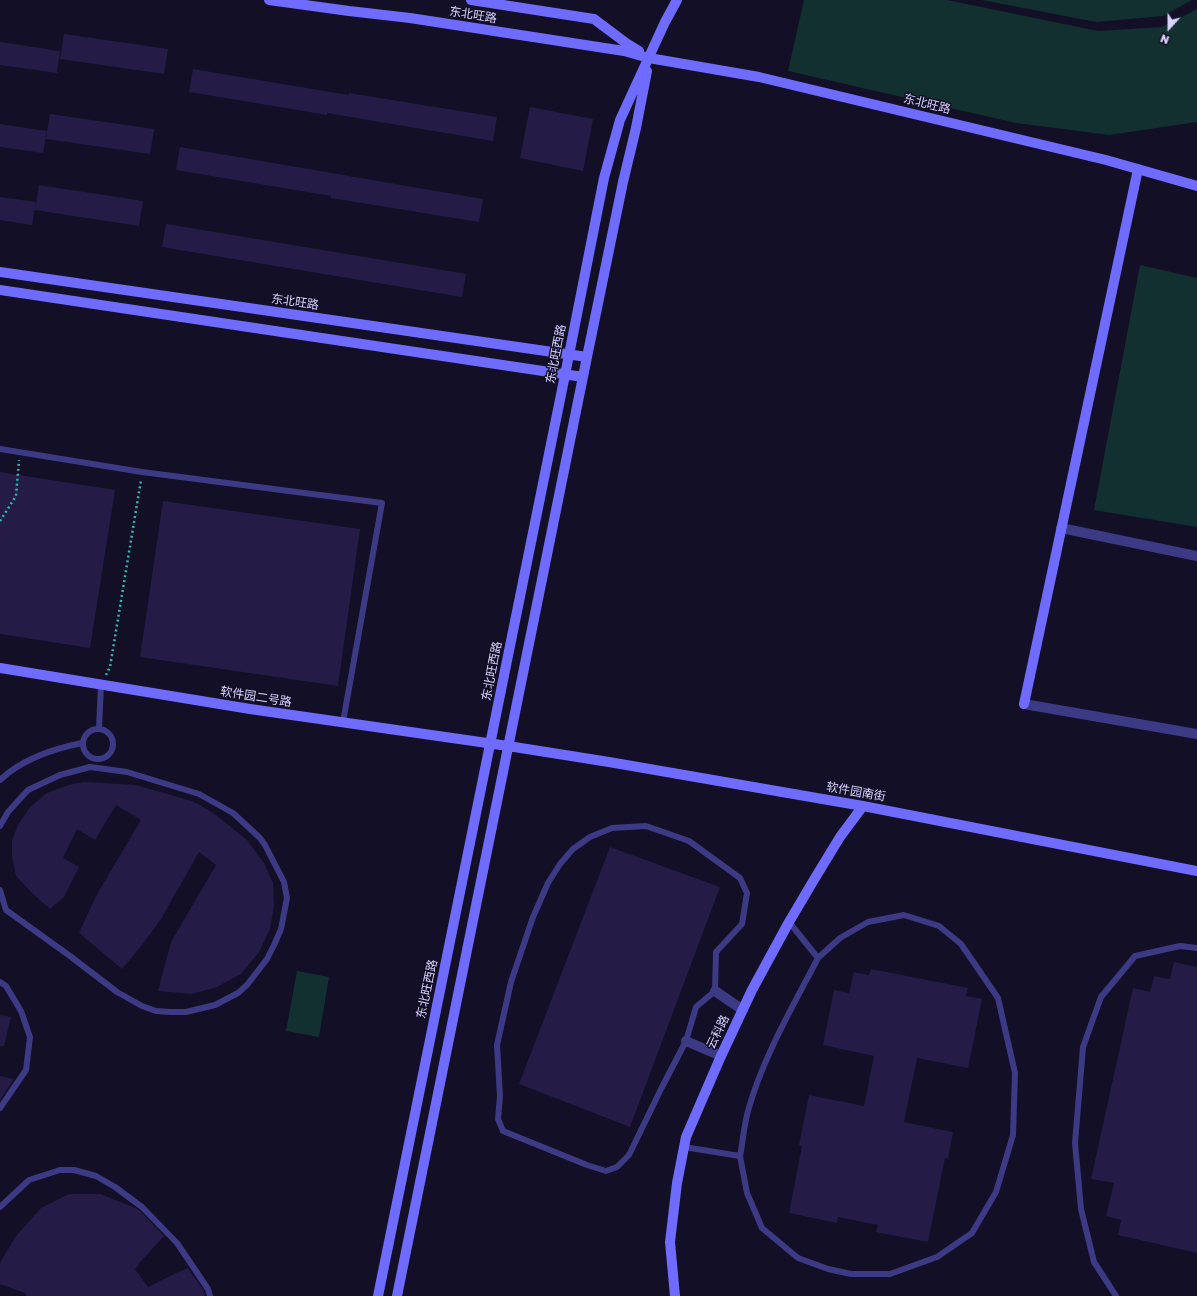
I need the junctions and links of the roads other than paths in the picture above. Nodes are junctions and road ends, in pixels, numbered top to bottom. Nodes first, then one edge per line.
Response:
1 (269, 0) edge
2 (471, 0) edge
3 (677, 0) edge
4 (649, 58) junction
5 (1138, 169) junction
6 (1197, 186) edge
7 (0, 272) edge
8 (0, 290) edge
9 (569, 355) junction
10 (587, 357) junction
11 (565, 375) junction
12 (583, 377) junction
13 (0, 449) edge
14 (1061, 528) junction
15 (1197, 556) edge
16 (0, 668) edge
17 (101, 685) junction
18 (343, 722) junction
19 (99, 728) junction
20 (1197, 734) edge
21 (82, 743) junction
22 (490, 744) junction
23 (508, 746) junction
24 (97, 759) junction
25 (98, 768) junction
26 (0, 780) edge
27 (863, 806) junction
28 (0, 825) edge
29 (1197, 872) edge
30 (0, 890) edge
31 (0, 905) edge
32 (6, 910) junction
33 (789, 922) junction
34 (1197, 948) edge
35 (818, 958) junction
36 (0, 982) edge
37 (714, 990) junction
38 (743, 1010) junction
39 (686, 1041) junction
40 (721, 1056) junction
41 (0, 1108) edge
42 (684, 1147) junction
43 (740, 1156) junction
44 (0, 1207) edge
45 (210, 1296) edge
46 (378, 1296) edge
47 (397, 1296) edge
48 (675, 1296) edge
49 (1116, 1296) edge

1 - 4 street, 东北旺路
2 - 4 street, 东北旺路
3 - 4 street, 东北旺西路
4 - 5 street, 东北旺路
4 - 9 street, 东北旺西路
4 - 10 street, 东北旺西路
5 - 6 street, 东北旺路
5 - 14 street
7 - 9 street, 东北旺路
8 - 11 street
9 - 10 street, 东北旺路
9 - 11 street, 东北旺西路
10 - 12 street, 东北旺西路
11 - 12 street
11 - 22 street, 东北旺西路
12 - 23 street, 东北旺西路
13 - 18 lane
14 - 15 street
14 - 20 street
16 - 17 street, 软件园二号路
17 - 18 street, 软件园二号路
17 - 19 lane
18 - 22 street, 软件园二号路
19 - 21 lane
19 - 24 lane
21 - 24 lane
21 - 26 lane
22 - 23 street, 软件园二号路
22 - 46 street, 东北旺西路
23 - 27 street, 软件园南街
23 - 47 street, 东北旺西路
24 - 25 lane
25 - 28 lane
25 - 32 lane
27 - 29 street, 软件园南街
27 - 33 street, 云科路
30 - 32 lane
31 - 32 lane
33 - 35 lane
33 - 38 street, 云科路
34 - 49 lane
35 - 43 lane
35 - 43 lane
36 - 41 lane
37 - 38 street
37 - 39 lane
37 - 39 lane
38 - 40 street, 云科路
39 - 40 street
40 - 42 street, 云科路
42 - 43 lane
42 - 48 street, 云科路
44 - 45 lane

